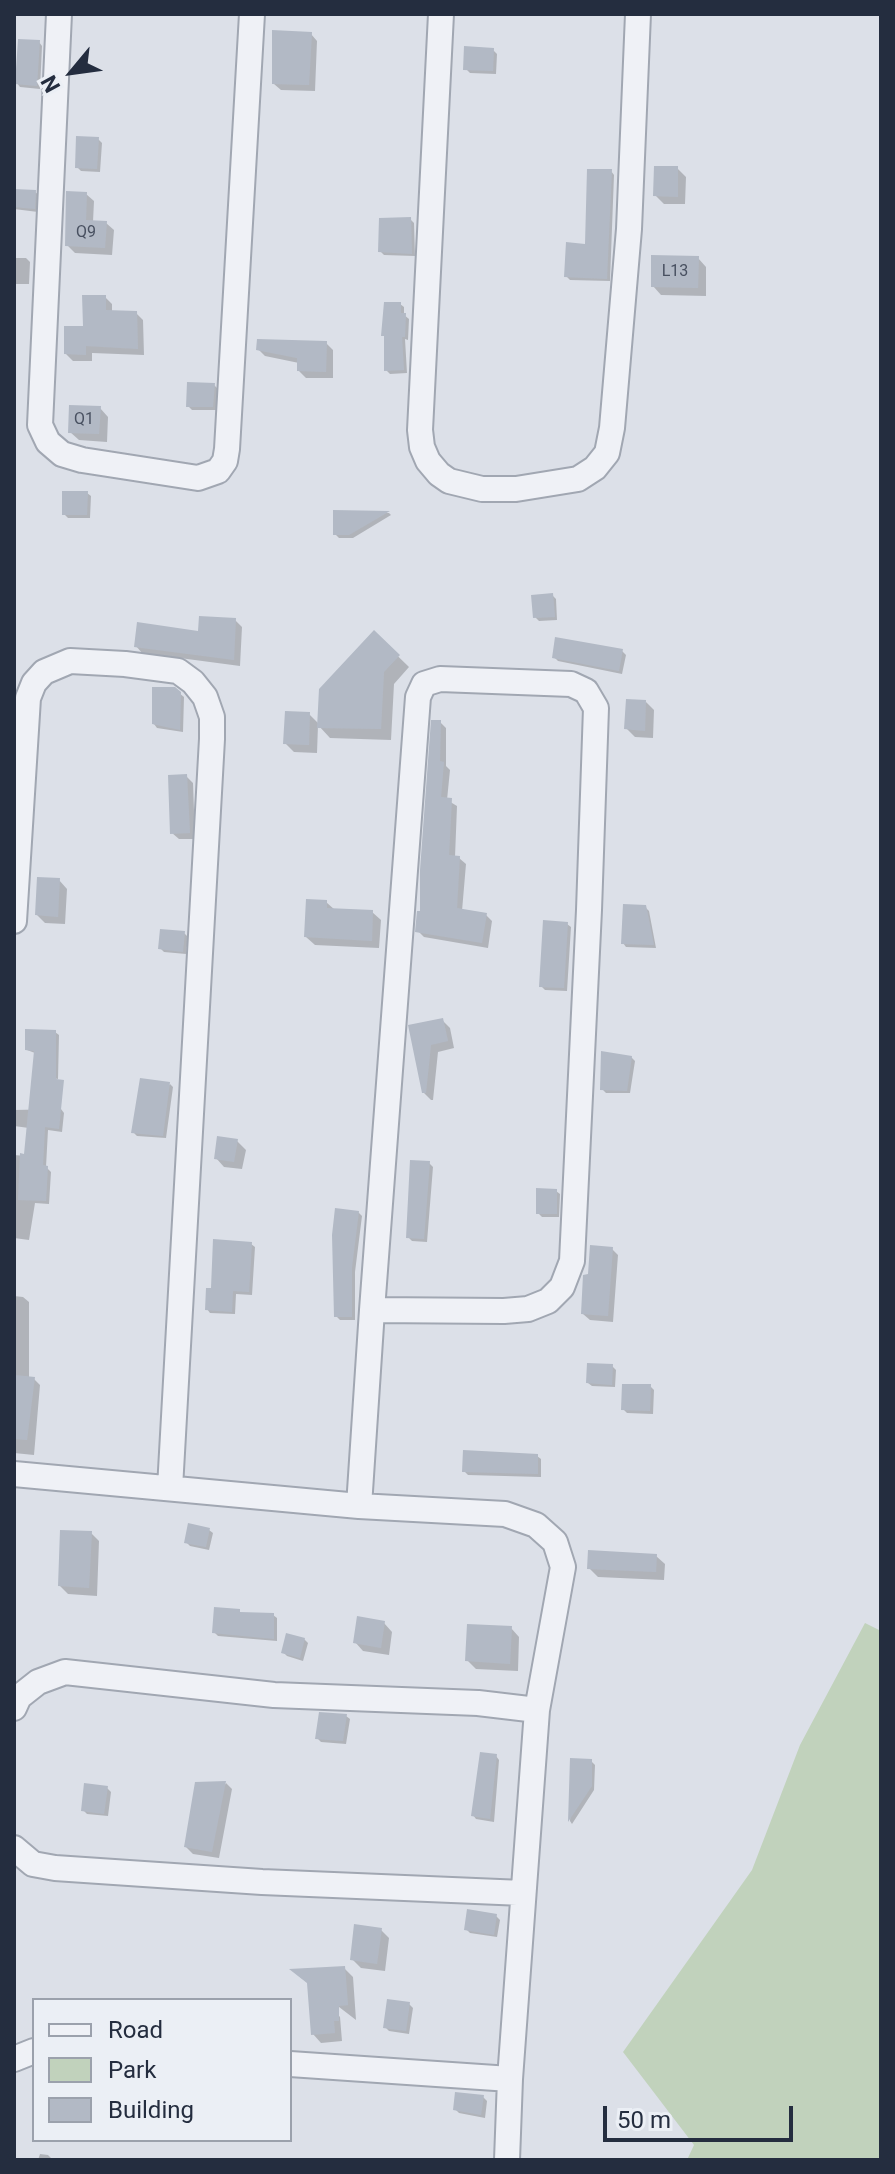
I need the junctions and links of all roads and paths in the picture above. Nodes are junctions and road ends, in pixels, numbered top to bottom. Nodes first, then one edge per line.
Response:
1 (59, 14) edge
2 (252, 14) edge
3 (441, 14) edge
4 (638, 14) edge
5 (14, 921) edge
6 (372, 1310) junction
7 (14, 1474) edge
8 (170, 1488) junction
9 (359, 1506) junction
10 (14, 1708) edge
11 (537, 1710) junction
12 (14, 1848) edge
13 (523, 1893) junction
14 (292, 2064) edge
15 (510, 2079) junction
16 (507, 2160) edge

1 - 2 street
3 - 4 street
5 - 8 street
6 - 6 street
6 - 9 street
7 - 8 street
8 - 9 street
9 - 11 street
10 - 11 street
11 - 13 street
12 - 13 street
13 - 15 street
14 - 15 street
15 - 16 street

